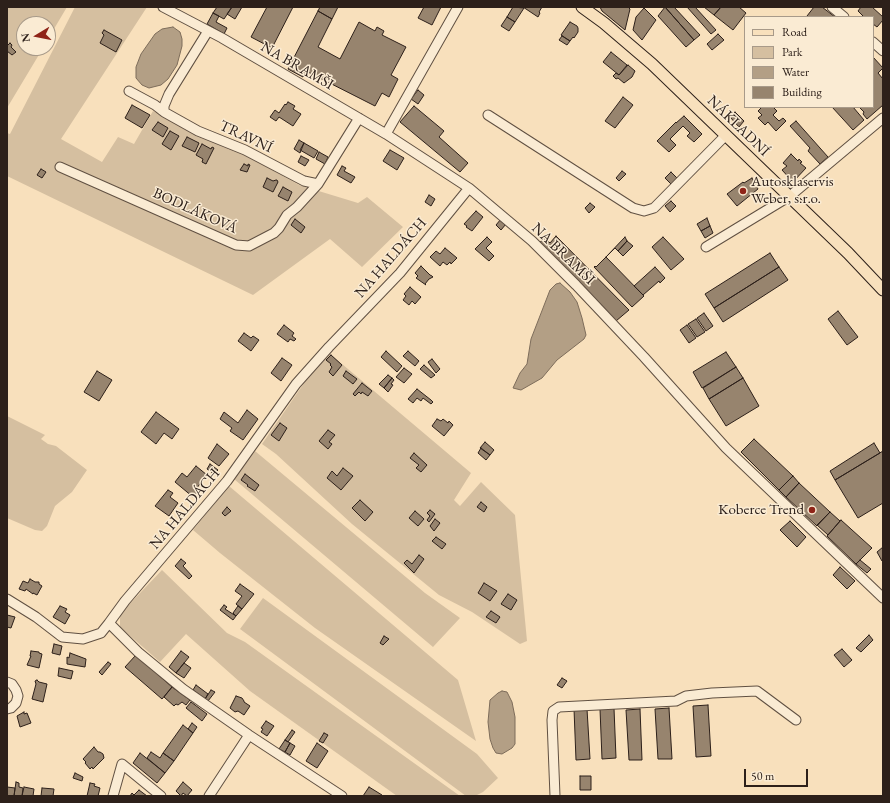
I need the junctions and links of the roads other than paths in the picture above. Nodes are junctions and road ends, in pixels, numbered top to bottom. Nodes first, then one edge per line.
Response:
1 (163, 7) edge
2 (458, 7) edge
3 (583, 7) edge
4 (832, 7) edge
5 (843, 16) edge
6 (208, 31) junction
7 (874, 43) edge
8 (883, 51) edge
9 (129, 92) dead end
10 (164, 112) junction
11 (488, 115) dead end
12 (359, 118) junction
13 (883, 118) edge
14 (386, 134) junction
15 (726, 135) junction
16 (60, 167) dead end
17 (318, 184) junction
18 (469, 188) junction
19 (790, 196) junction
20 (706, 247) dead end
21 (883, 290) edge
22 (883, 598) edge
23 (7, 599) edge
24 (109, 623) junction
25 (7, 682) edge
26 (7, 709) edge
27 (796, 720) dead end
28 (249, 735) junction
29 (113, 796) edge
30 (161, 796) edge
31 (209, 796) edge
32 (342, 796) edge
33 (555, 796) edge

1 - 6 street, NA BRAMŠI
2 - 14 street
3 - 15 main road, NÁKLADNÍ
4 - 5 street
6 - 10 street
6 - 12 street, NA BRAMŠI
7 - 8 street
9 - 10 street, TRAVNÍ
10 - 17 street, TRAVNÍ
11 - 15 street
12 - 14 street, NA BRAMŠI
12 - 17 street, BODLÁKOVÁ
13 - 19 street
14 - 18 street, NA BRAMŠI
15 - 19 main road, NÁKLADNÍ
16 - 17 street, BODLÁKOVÁ
18 - 22 street, NA BRAMŠI
18 - 24 street, NA HALDÁCH
19 - 20 street
19 - 21 main road, NÁKLADNÍ
23 - 24 street, NA HALDÁCH
24 - 28 street
25 - 26 street
27 - 33 street
28 - 31 street
28 - 32 street
29 - 30 street

